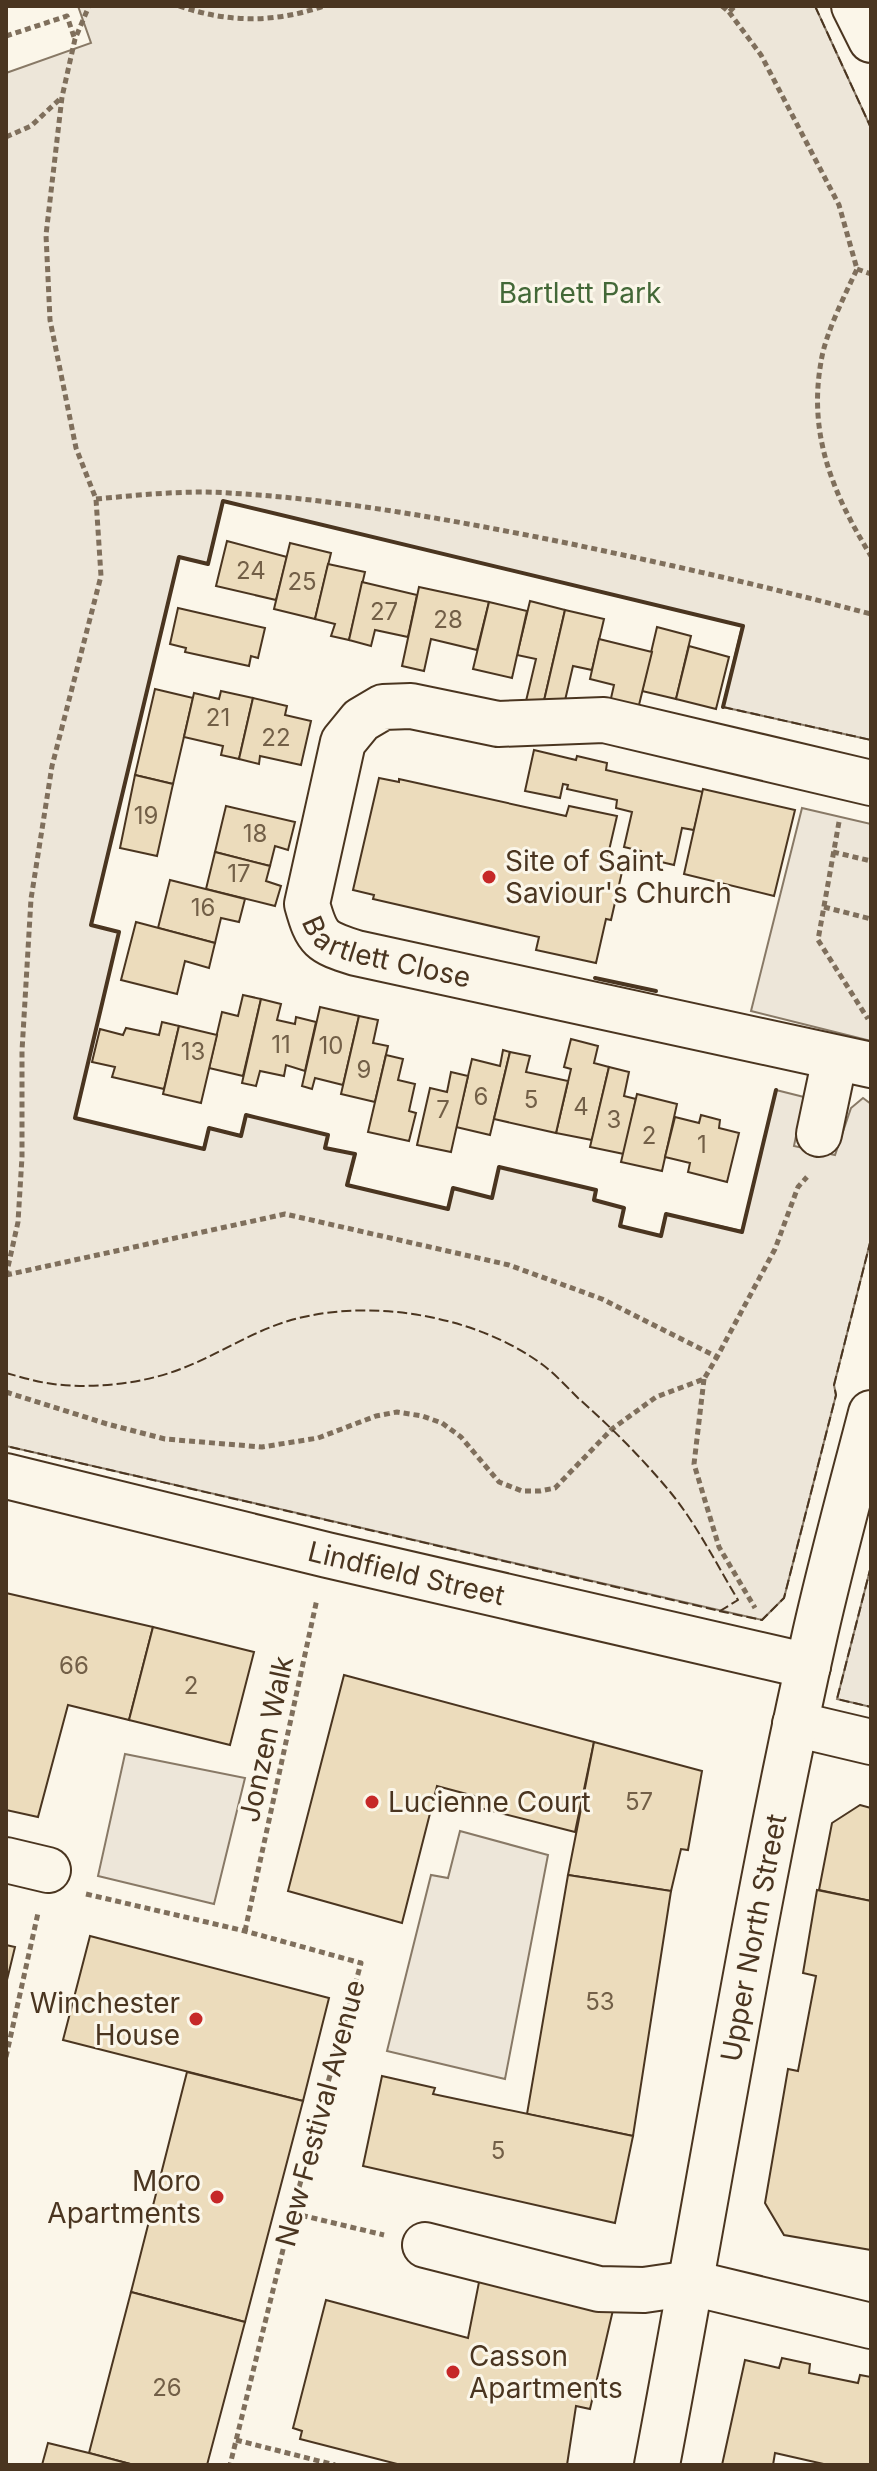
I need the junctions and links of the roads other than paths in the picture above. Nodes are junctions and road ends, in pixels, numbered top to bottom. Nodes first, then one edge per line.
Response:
1 (854, 6) edge
2 (871, 40) edge
3 (859, 780) edge
4 (853, 1062) edge
5 (817, 1151) road end
6 (871, 1413) edge
7 (6, 1476) edge
8 (811, 1654) junction
9 (795, 1724) junction
10 (871, 1742) edge
11 (6, 1860) edge
12 (48, 1870) road end
13 (425, 2245) road end
14 (692, 2283) junction
15 (871, 2326) edge
16 (657, 2465) edge

1 - 2 street
3 - 4 street, Bartlett Close
4 - 5 street
6 - 8 street, Upper North Street
7 - 8 street, Lindfield Street
8 - 9 street, Upper North Street
9 - 10 street
9 - 14 street, Upper North Street
11 - 12 street
13 - 14 street
14 - 15 street
14 - 16 street, Upper North Street

